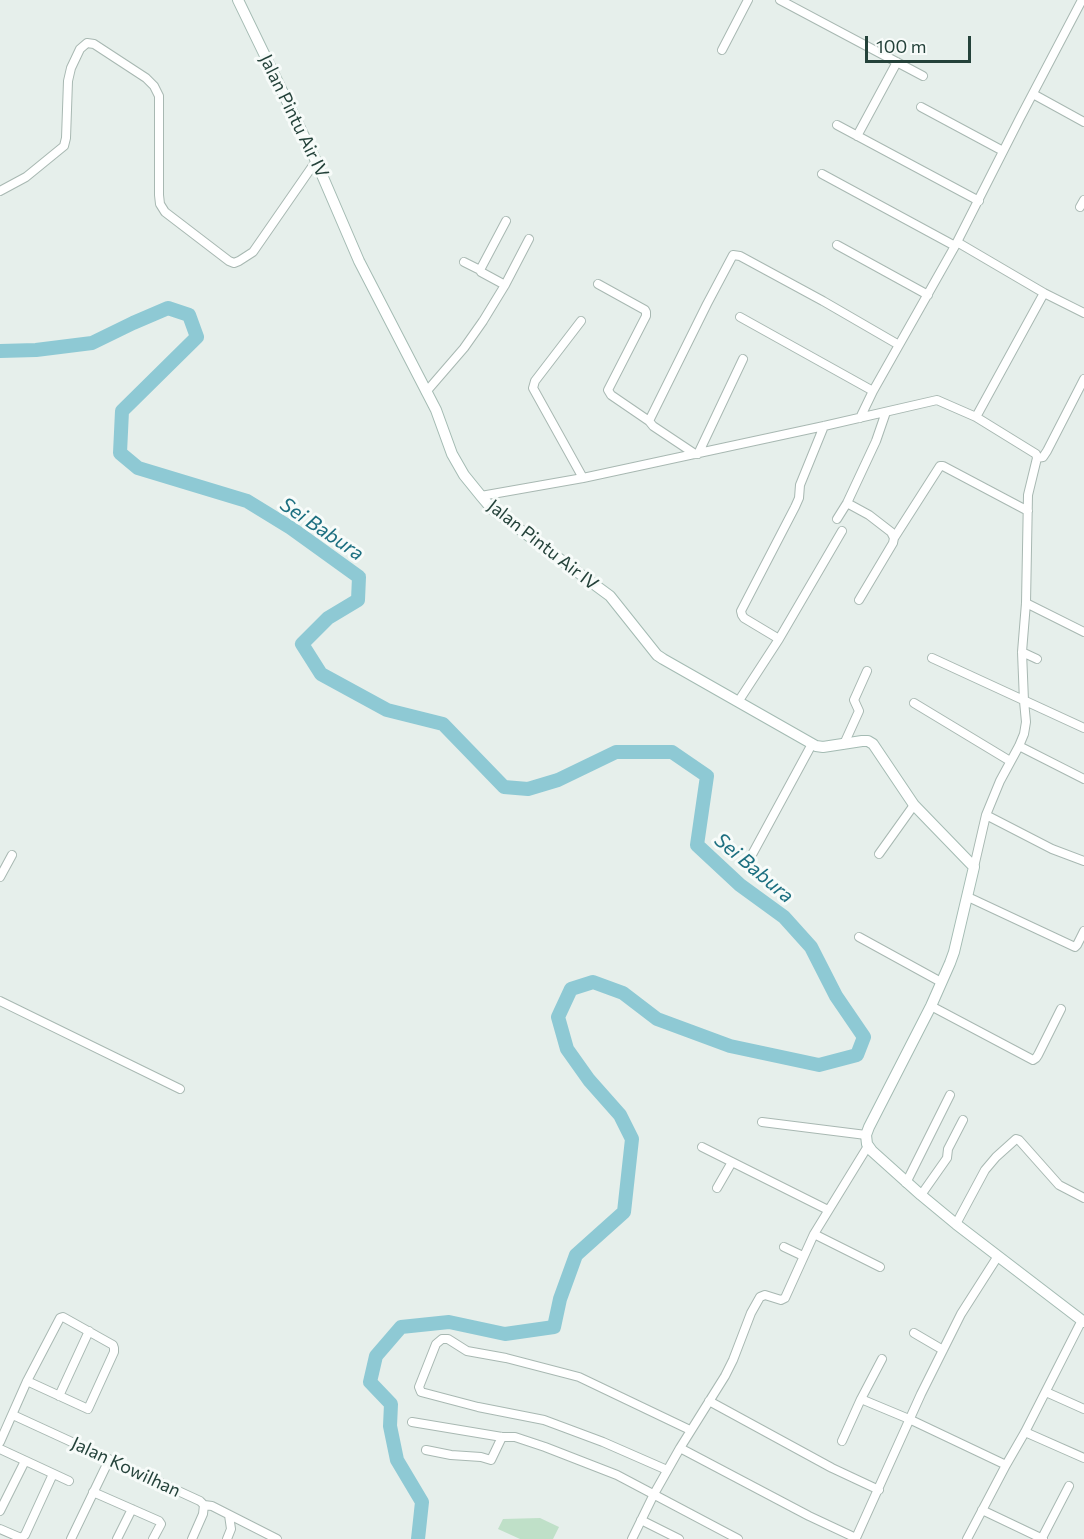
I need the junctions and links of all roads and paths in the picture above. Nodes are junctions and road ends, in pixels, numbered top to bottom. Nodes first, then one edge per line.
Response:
1 (238, 0) edge
2 (748, 0) edge
3 (780, 0) edge
4 (1082, 0) edge
5 (722, 50) dead end
6 (897, 63) junction
7 (923, 76) dead end
8 (1033, 94) junction
9 (921, 107) dead end
10 (1084, 122) edge
11 (837, 125) dead end
12 (857, 136) junction
13 (1003, 151) junction
14 (316, 161) junction
15 (822, 174) dead end
16 (0, 191) edge
17 (979, 201) junction
18 (506, 221) dead end
19 (529, 238) dead end
20 (837, 244) dead end
21 (956, 244) junction
22 (464, 262) dead end
23 (480, 270) junction
24 (598, 284) dead end
25 (505, 285) junction
26 (1044, 293) junction
27 (928, 295) junction
28 (1084, 313) edge
29 (740, 317) dead end
30 (581, 321) dead end
31 (899, 345) junction
32 (743, 359) dead end
33 (1084, 379) edge
34 (873, 391) junction
35 (426, 392) junction
36 (886, 411) junction
37 (860, 417) junction
38 (975, 417) junction
39 (650, 421) junction
40 (824, 426) junction
41 (697, 454) junction
42 (1037, 458) junction
43 (583, 478) junction
44 (480, 496) junction
45 (848, 503) junction
46 (1028, 511) junction
47 (837, 519) dead end
48 (842, 531) dead end
49 (894, 538) junction
50 (859, 600) dead end
51 (1026, 603) junction
52 (1084, 632) edge
53 (779, 639) junction
54 (1022, 652) junction
55 (932, 658) dead end
56 (1037, 659) dead end
57 (867, 671) dead end
58 (1024, 701) junction
59 (738, 702) junction
60 (914, 703) dead end
61 (1084, 728) edge
62 (812, 744) junction
63 (844, 744) junction
64 (1019, 746) junction
65 (1010, 762) junction
66 (1084, 778) edge
67 (914, 805) junction
68 (987, 815) junction
69 (879, 854) dead end
70 (12, 855) dead end
71 (1084, 861) edge
72 (748, 862) dead end
73 (974, 867) junction
74 (0, 877) edge
75 (968, 897) junction
76 (1084, 931) edge
77 (860, 937) dead end
78 (941, 982) junction
79 (0, 1001) edge
80 (930, 1006) junction
81 (1061, 1009) dead end
82 (180, 1089) dead end
83 (950, 1095) dead end
84 (963, 1120) dead end
85 (762, 1122) dead end
86 (867, 1141) junction
87 (702, 1147) dead end
88 (732, 1162) junction
89 (906, 1183) junction
90 (717, 1188) dead end
91 (921, 1195) junction
92 (1084, 1198) edge
93 (828, 1210) junction
94 (956, 1224) junction
95 (814, 1234) junction
96 (784, 1247) dead end
97 (803, 1256) junction
98 (998, 1256) junction
99 (880, 1267) dead end
100 (1083, 1321) edge
101 (89, 1331) junction
102 (914, 1333) dead end
103 (944, 1350) junction
104 (882, 1359) dead end
105 (27, 1381) junction
106 (1046, 1392) junction
107 (60, 1396) junction
108 (861, 1399) junction
109 (709, 1401) junction
110 (1084, 1409) edge
111 (13, 1414) junction
112 (909, 1419) junction
113 (412, 1422) dead end
114 (690, 1430) junction
115 (1025, 1432) junction
116 (502, 1437) junction
117 (842, 1441) dead end
118 (0, 1442) edge
119 (680, 1448) junction
120 (0, 1449) edge
121 (426, 1450) dead end
122 (1084, 1458) edge
123 (109, 1460) junction
124 (25, 1461) junction
125 (1006, 1465) junction
126 (667, 1470) junction
127 (53, 1474) junction
128 (69, 1481) dead end
129 (1069, 1486) dead end
130 (879, 1490) junction
131 (93, 1492) junction
132 (654, 1494) junction
133 (204, 1505) junction
134 (132, 1509) junction
135 (982, 1510) junction
136 (0, 1511) edge
137 (229, 1515) junction
138 (641, 1520) junction
139 (0, 1529) edge
140 (71, 1539) edge
141 (117, 1539) edge
142 (153, 1539) edge
143 (192, 1539) edge
144 (227, 1539) edge
145 (277, 1539) edge
146 (632, 1539) edge
147 (679, 1539) edge
148 (738, 1539) edge
149 (968, 1539) edge
150 (1042, 1539) edge

1 - 14 main road, Jalan Pintu Air IV
2 - 5 street
3 - 6 street
4 - 8 street
6 - 7 street
6 - 12 street
8 - 10 street
8 - 13 street
9 - 13 street
11 - 12 street
12 - 17 street
13 - 17 street
14 - 16 street
14 - 35 main road, Jalan Pintu Air IV
15 - 21 street
17 - 21 street
18 - 23 street
19 - 25 street
20 - 27 street
21 - 26 street
21 - 27 street
22 - 23 street
23 - 25 street
24 - 39 street
25 - 35 street
26 - 28 street
26 - 38 street
27 - 31 street
29 - 34 street
30 - 43 street
31 - 34 street
31 - 39 street
32 - 41 street
33 - 42 street
34 - 37 street
35 - 44 main road, Jalan Pintu Air IV
36 - 37 street
36 - 38 street
36 - 45 street
37 - 40 street
38 - 42 street
39 - 41 street
40 - 41 street
40 - 53 street
41 - 43 street
42 - 46 street
43 - 44 street
44 - 59 main road, Jalan Pintu Air IV
45 - 47 street
45 - 49 street
46 - 49 street
46 - 51 street
48 - 53 street
49 - 50 street
51 - 52 street
51 - 54 street
53 - 59 street
54 - 56 street
54 - 58 street
55 - 58 street
57 - 63 street
58 - 61 street
58 - 64 street
59 - 62 main road, Jalan Pintu Air IV
60 - 65 street
62 - 63 main road, Jalan Pintu Air IV
62 - 72 street
63 - 67 main road, Jalan Pintu Air IV
64 - 65 street
64 - 66 street
65 - 68 street
67 - 69 street
67 - 73 main road, Jalan Pintu Air IV
68 - 71 street
68 - 73 street
70 - 74 street
73 - 75 main road
75 - 76 street
75 - 78 main road
77 - 78 street
78 - 80 main road
79 - 82 street
80 - 81 street
80 - 86 main road
83 - 89 street
84 - 91 street
85 - 86 street
86 - 89 main road
86 - 93 street
87 - 88 street
88 - 90 street
88 - 93 street
89 - 91 main road
91 - 94 main road
92 - 94 street
93 - 95 street
94 - 98 main road
95 - 97 street
95 - 99 street
96 - 97 street
97 - 109 street
98 - 100 main road
98 - 103 street
100 - 106 street
101 - 105 street
101 - 107 street
101 - 107 street
102 - 103 street
103 - 112 street
104 - 108 street
105 - 107 street
105 - 111 street
106 - 110 street
106 - 115 street
108 - 112 street
108 - 117 street
109 - 114 street
109 - 130 street
111 - 118 street
111 - 123 street, Jalan Kowilhan
112 - 125 street
112 - 130 street
113 - 116 street
114 - 119 street
114 - 126 street
115 - 122 street
115 - 125 street
116 - 121 street
116 - 132 street
119 - 126 street
119 - 130 street
120 - 124 street
123 - 131 street
123 - 133 street, Jalan Kowilhan
124 - 127 street
124 - 136 street
125 - 135 street
126 - 132 street
127 - 128 street
127 - 139 street
129 - 150 street
131 - 134 street
131 - 140 street
132 - 138 street
132 - 148 street
133 - 137 street, Jalan Kowilhan
133 - 143 street
134 - 141 street
134 - 142 street
135 - 149 street
135 - 150 street
137 - 144 street
137 - 145 street, Jalan Kowilhan
138 - 146 street
138 - 147 street

